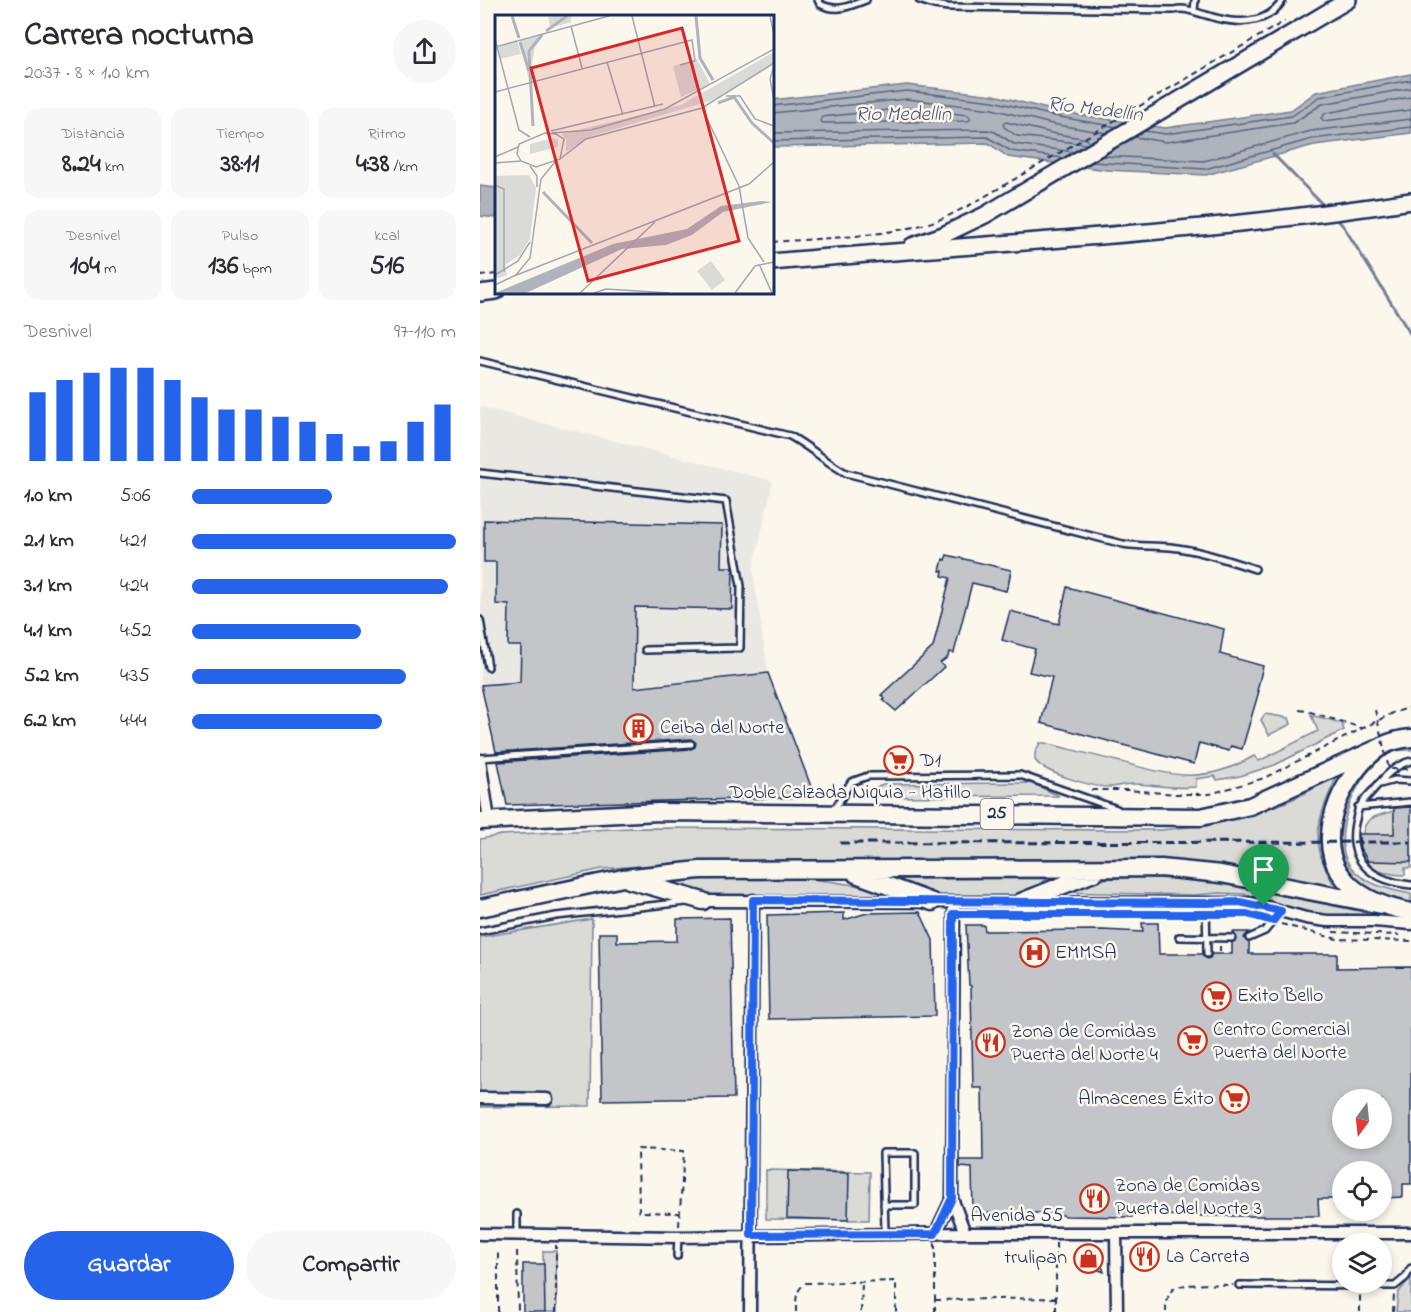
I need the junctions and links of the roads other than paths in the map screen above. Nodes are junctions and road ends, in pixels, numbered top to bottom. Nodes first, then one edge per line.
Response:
1 (818, 0) edge
2 (866, 0) edge
3 (919, 0) edge
4 (1195, 0) edge
5 (1283, 0) edge
6 (1348, 0) edge
7 (1194, 11) junction
8 (1411, 201) edge
9 (891, 253) junction
10 (774, 262) edge
11 (495, 291) edge
12 (480, 293) edge
13 (480, 361) edge
14 (480, 473) edge
15 (1255, 569) dead end
16 (480, 620) edge
17 (645, 650) dead end
18 (488, 667) dead end
19 (1411, 738) edge
20 (691, 744) dead end
21 (1385, 745) junction
22 (480, 759) edge
23 (1411, 761) edge
24 (1411, 781) edge
25 (1378, 784) junction
26 (1411, 802) edge
27 (1358, 807) junction
28 (832, 814) junction
29 (1145, 817) junction
30 (484, 820) edge
31 (1105, 868) junction
32 (847, 870) junction
33 (623, 878) junction
34 (1411, 885) edge
35 (753, 900) junction
36 (703, 901) junction
37 (932, 902) junction
38 (954, 902) junction
39 (1021, 902) junction
40 (1387, 906) junction
41 (480, 908) edge
42 (1206, 909) junction
43 (1281, 911) junction
44 (1411, 912) edge
45 (1411, 924) edge
46 (480, 932) edge
47 (1179, 937) dead end
48 (1207, 937) junction
49 (1233, 938) dead end
50 (1249, 938) dead end
51 (1207, 954) dead end
52 (480, 1098) edge
53 (547, 1099) dead end
54 (952, 1198) junction
55 (884, 1205) junction
56 (517, 1214) dead end
57 (965, 1233) junction
58 (1411, 1233) edge
59 (480, 1234) edge
60 (935, 1234) junction
61 (1116, 1234) junction
62 (517, 1235) junction
63 (751, 1235) junction
64 (885, 1235) junction
65 (678, 1237) junction
66 (677, 1256) dead end
67 (1411, 1268) edge
68 (1239, 1284) road end
69 (750, 1312) edge
70 (1116, 1312) edge

1 - 2 lane
3 - 7 lane
4 - 7 lane
5 - 7 lane
6 - 9 main road
8 - 9 main road
9 - 10 main road
11 - 12 main road
13 - 15 lane
14 - 17 lane
16 - 18 lane
19 - 21 highway, 25
20 - 22 lane
21 - 29 highway, Doble Calzada Niquia - Hatillo / 25
21 - 40 highway, 25
22 - 30 street
23 - 25 lane
24 - 25 lane
25 - 27 lane
26 - 27 lane
27 - 34 lane
28 - 29 highway, Doble Calzada Niquia - Hatillo / 25
28 - 29 lane
28 - 30 highway, Doble Calzada Niquia - Hatillo / 25
31 - 32 highway, 25
31 - 39 highway
31 - 40 highway, 25
32 - 33 highway, 25
32 - 37 highway
33 - 36 highway
33 - 41 highway, 25
35 - 36 street
35 - 37 street
35 - 63 street
36 - 46 lane
37 - 38 street
38 - 39 street
38 - 54 street
39 - 42 street
40 - 44 highway, 25
42 - 43 street
42 - 48 lane
43 - 45 street
43 - 50 lane
47 - 48 lane
48 - 49 lane
48 - 51 lane
52 - 53 street
54 - 57 street
54 - 60 street
55 - 55 lane
55 - 64 lane
56 - 62 lane
57 - 60 street, Avenida 55
57 - 61 street, Avenida 55
58 - 61 street, Avenida 55
59 - 62 street, Avenida 55
60 - 64 street, Avenida 55
61 - 70 street
62 - 65 street, Avenida 55
63 - 64 street, Avenida 55
63 - 65 street, Avenida 55
63 - 69 street
65 - 66 lane
67 - 68 lane

